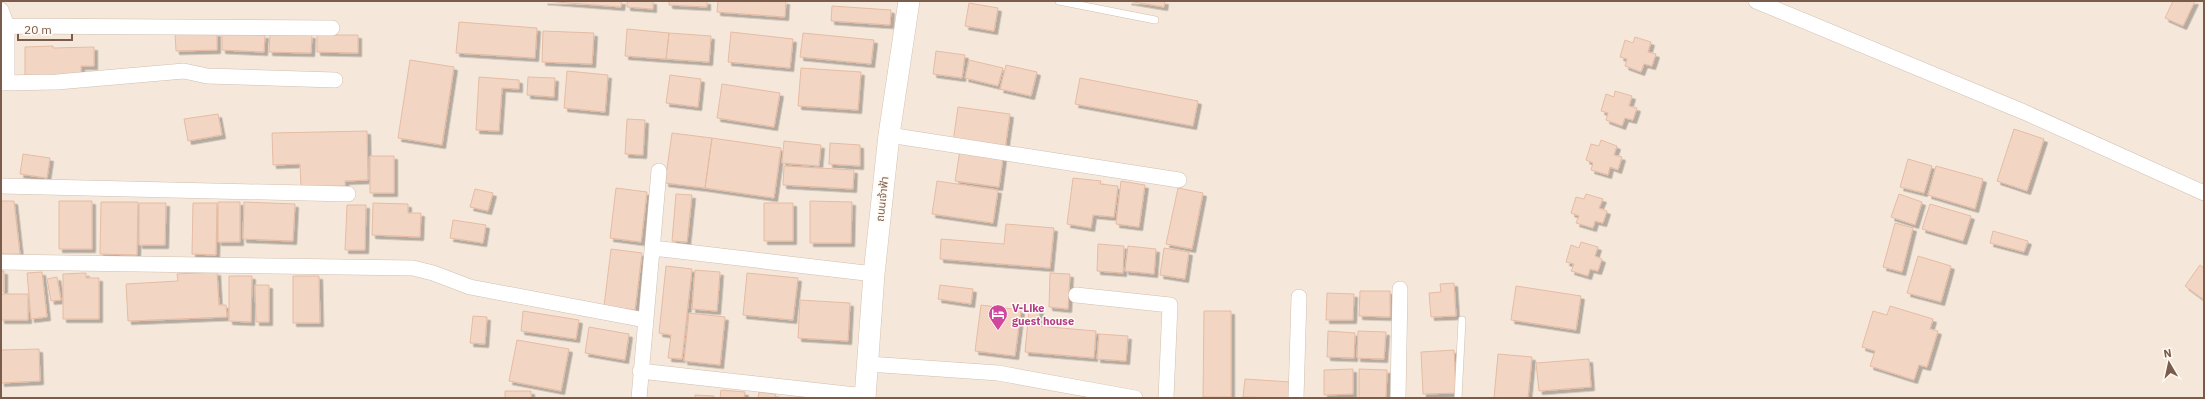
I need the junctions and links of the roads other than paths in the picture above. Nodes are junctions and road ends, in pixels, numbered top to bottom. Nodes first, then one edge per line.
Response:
1 (909, 1) edge
2 (1059, 1) edge
3 (1756, 1) edge
4 (1, 10) edge
5 (1155, 20) dead end
6 (8, 26) junction
7 (332, 28) dead end
8 (335, 80) dead end
9 (4, 83) edge
10 (889, 135) junction
11 (659, 171) dead end
12 (1179, 180) dead end
13 (1, 186) edge
14 (2204, 193) edge
15 (348, 194) dead end
16 (653, 248) junction
17 (1, 262) edge
18 (874, 274) junction
19 (1400, 289) dead end
20 (1076, 295) dead end
21 (1299, 297) dead end
22 (645, 320) junction
23 (1462, 320) dead end
24 (868, 364) junction
25 (640, 371) junction
26 (865, 397) edge
27 (639, 398) edge
28 (1135, 398) edge
29 (1166, 398) edge
30 (1296, 398) edge
31 (1398, 398) edge
32 (1458, 398) edge

1 - 10 main road, ถนนเจ้าฟ้า
2 - 5 lane
3 - 14 street
4 - 6 street
6 - 7 street
6 - 9 street
8 - 9 street
10 - 12 street
10 - 18 main road, ถนนเจ้าฟ้า
11 - 16 street
13 - 15 street
16 - 18 street
16 - 22 street
17 - 22 street
18 - 24 main road, ถนนเจ้าฟ้า
19 - 31 street
20 - 29 street
21 - 30 street
22 - 25 street
23 - 32 lane
24 - 26 main road, ถนนเจ้าฟ้า
24 - 28 street
25 - 26 street
25 - 27 street

